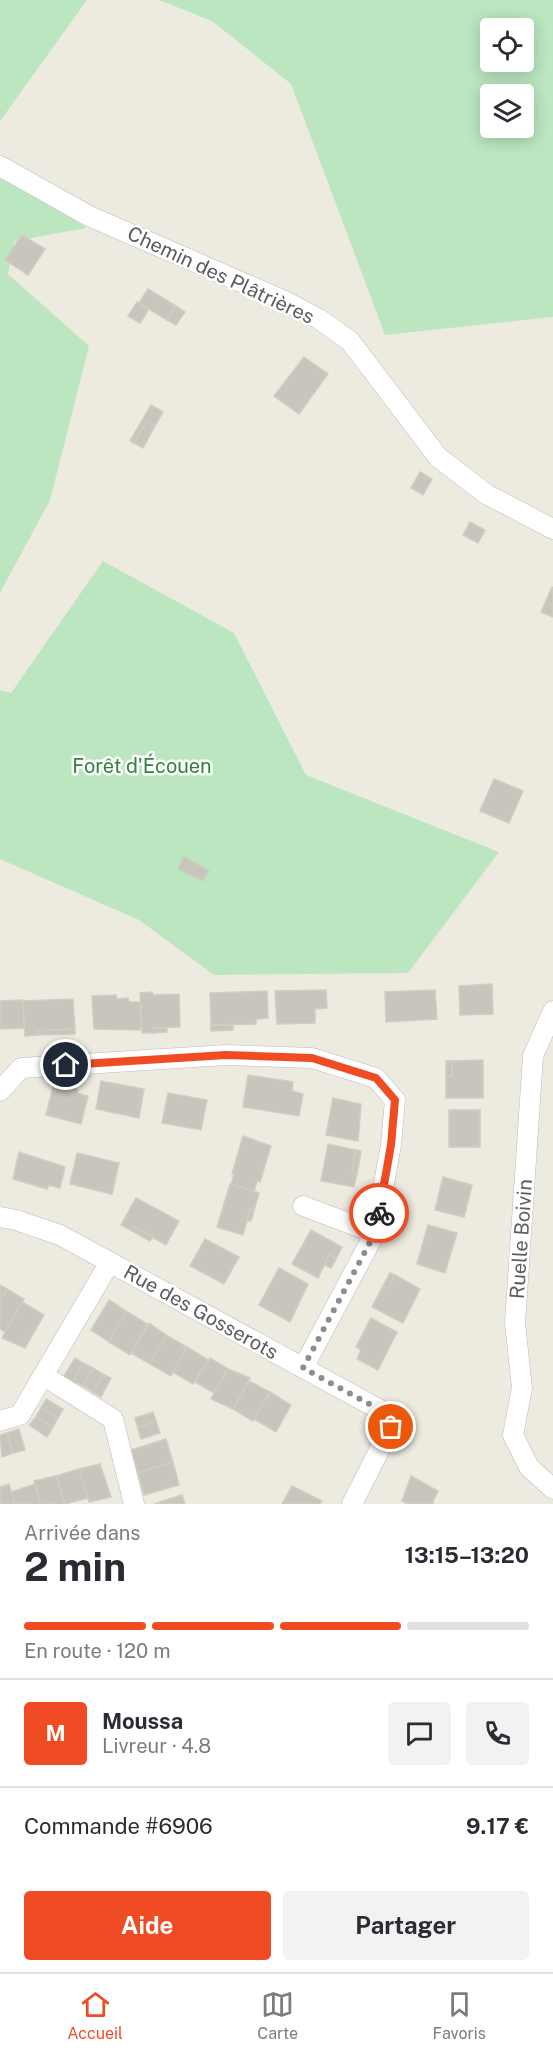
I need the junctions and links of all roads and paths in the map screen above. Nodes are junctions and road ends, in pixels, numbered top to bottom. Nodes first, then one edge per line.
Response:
1 (0, 166) edge
2 (553, 529) edge
3 (553, 1011) edge
4 (0, 1091) edge
5 (303, 1206) dead end
6 (0, 1218) edge
7 (375, 1233) junction
8 (110, 1262) junction
9 (303, 1368) junction
10 (44, 1376) junction
11 (0, 1421) edge
12 (553, 1489) edge
13 (130, 1503) edge
14 (352, 1504) edge

1 - 2 street, Chemin des Plâtrières
3 - 12 street, Ruelle Boivin
4 - 7 street
5 - 7 street
6 - 8 street, Rue des Gosserots
7 - 9 street
8 - 9 street, Rue des Gosserots
8 - 10 street
9 - 14 street, Rue des Gosserots
10 - 11 street
10 - 13 street

